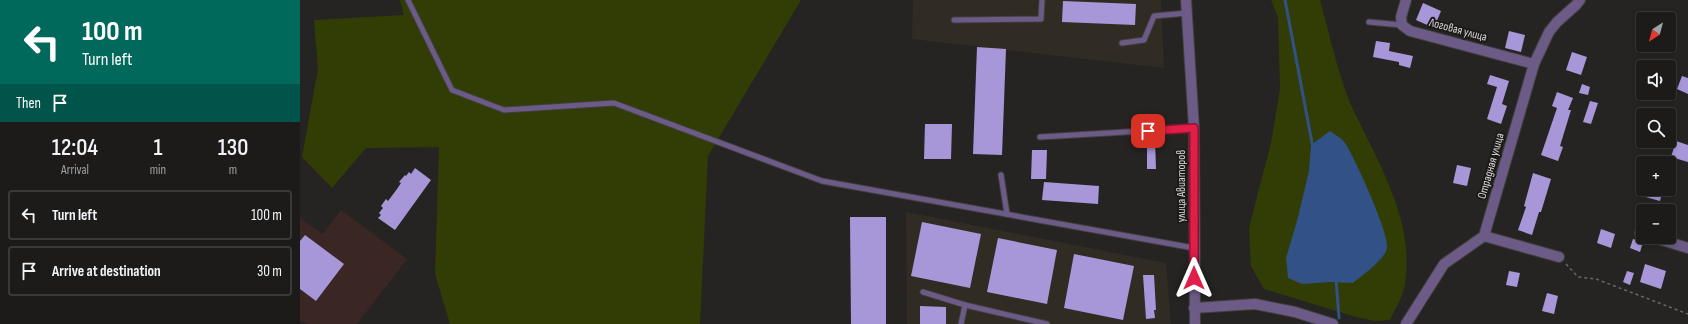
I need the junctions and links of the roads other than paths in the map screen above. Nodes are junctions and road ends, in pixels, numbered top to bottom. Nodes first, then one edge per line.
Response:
1 (408, 0) edge
2 (1042, 0) edge
3 (1186, 0) edge
4 (1406, 0) edge
5 (1580, 0) edge
6 (1187, 14) junction
7 (954, 20) dead end
8 (1368, 22) dead end
9 (1402, 25) junction
10 (1122, 43) dead end
11 (1534, 64) junction
12 (1194, 128) junction
13 (1040, 137) dead end
14 (1001, 175) dead end
15 (1007, 214) junction
16 (1484, 236) junction
17 (1675, 244) edge
18 (1194, 248) junction
19 (1688, 248) edge
20 (1559, 257) road end
21 (923, 292) dead end
22 (965, 305) junction
23 (1194, 308) junction
24 (961, 324) edge
25 (1047, 324) edge
26 (1195, 324) edge
27 (1333, 324) edge
28 (1406, 324) edge

1 - 15 lane
2 - 7 lane
3 - 6 street, улица Авиаторов
4 - 9 street
5 - 11 street, Отрадная улица
6 - 10 lane
6 - 12 street, улица Авиаторов
8 - 9 lane
9 - 11 street, Логовая улица
11 - 16 street, Отрадная улица
12 - 13 lane
12 - 18 street, улица Авиаторов
14 - 15 lane
15 - 18 lane
16 - 20 street
16 - 28 street
17 - 19 street
18 - 23 street, улица Авиаторов
21 - 22 lane
22 - 24 lane
22 - 25 lane
23 - 26 street, улица Авиаторов
23 - 27 street

